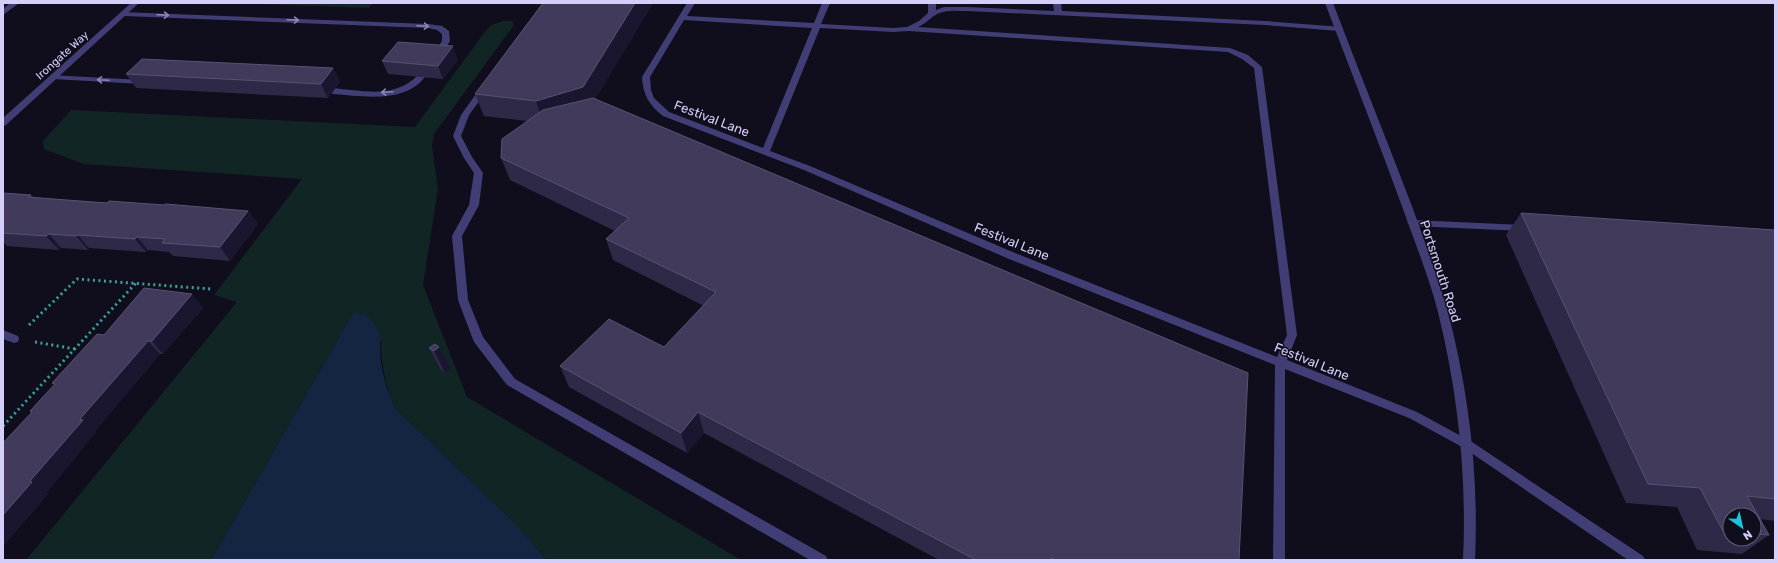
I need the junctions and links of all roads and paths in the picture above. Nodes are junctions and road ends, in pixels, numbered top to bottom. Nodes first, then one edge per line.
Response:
1 (15, 3) edge
2 (135, 3) edge
3 (692, 3) edge
4 (826, 3) edge
5 (932, 3) edge
6 (1057, 3) edge
7 (1329, 3) edge
8 (3, 13) edge
9 (1058, 13) junction
10 (124, 14) junction
11 (932, 14) junction
12 (682, 18) junction
13 (817, 26) junction
14 (908, 29) junction
15 (1339, 29) junction
16 (435, 58) edge
17 (53, 77) junction
18 (421, 77) edge
19 (492, 77) edge
20 (142, 82) edge
21 (333, 91) dead end
22 (3, 123) edge
23 (765, 152) junction
24 (1412, 223) junction
25 (1534, 228) edge
26 (136, 283) junction
27 (211, 289) dead end
28 (3, 334) edge
29 (14, 339) junction
30 (75, 349) junction
31 (1280, 363) junction
32 (3, 426) edge
33 (1468, 445) junction
34 (822, 560) edge
35 (1279, 560) edge
36 (1470, 560) edge
37 (1639, 560) edge

1 - 8 street
2 - 10 street, Irongate Way
3 - 12 street, Festival Lane
4 - 13 street
5 - 11 street
6 - 9 street
7 - 15 street, Portsmouth Road
9 - 11 street
9 - 15 street
10 -> 16 street
10 - 17 street, Irongate Way
11 - 14 street
12 - 13 street
12 - 23 street, Festival Lane
13 - 14 street
13 - 23 street
14 - 31 street
15 - 24 street, Portsmouth Road
20 -> 17 street
17 - 22 street, Irongate Way
18 -> 21 street
19 - 34 street
23 - 31 street, Festival Lane
24 - 25 street
24 - 33 street, Portsmouth Road
26 - 27 path
26 - 29 path
26 - 30 path
28 - 29 street
29 - 30 path
30 - 32 path
31 - 33 street, Festival Lane
31 - 35 street
33 - 36 street, Portsmouth Road
33 - 37 street, Festival Lane

